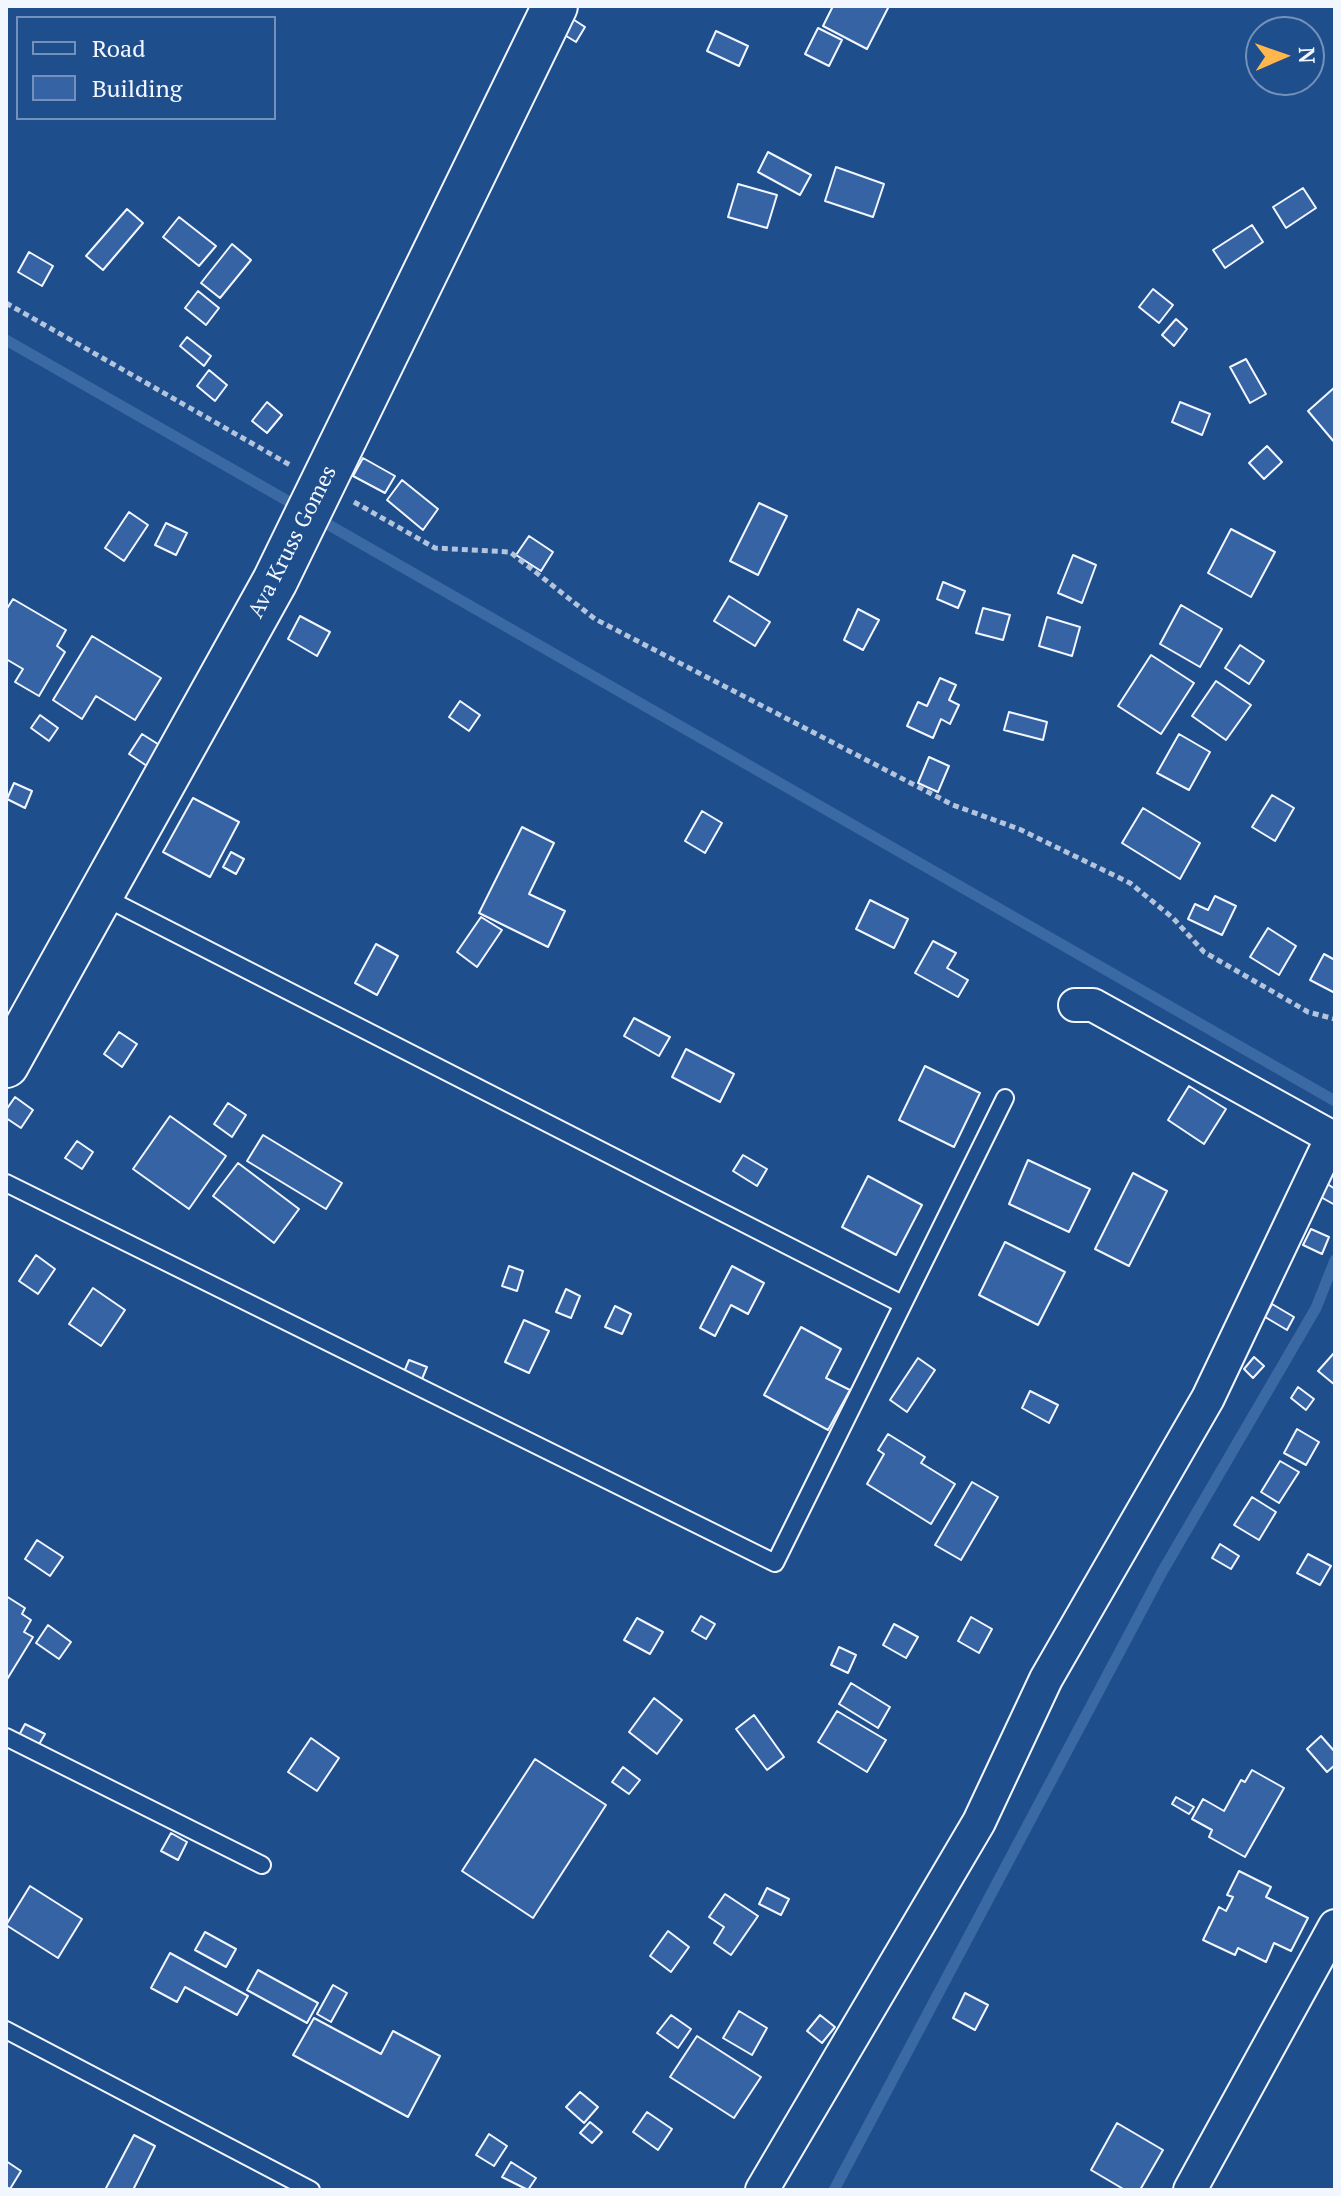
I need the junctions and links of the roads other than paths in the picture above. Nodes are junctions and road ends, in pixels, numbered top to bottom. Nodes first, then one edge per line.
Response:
1 (555, 6) edge
2 (100, 895) junction
3 (1075, 1005) dead end
4 (6, 1065) edge
5 (1005, 1098) dead end
6 (1333, 1138) edge
7 (6, 1183) edge
8 (902, 1304) junction
9 (6, 1737) edge
10 (262, 1865) dead end
11 (1335, 1926) edge
12 (6, 2030) edge
13 (311, 2190) edge
14 (762, 2190) edge
15 (1190, 2190) edge

1 - 2 street, Ava Kruss Gomes
2 - 4 street, Ava Kruss Gomes
2 - 8 lane
3 - 6 street
5 - 8 lane
6 - 14 street
7 - 8 lane
9 - 10 lane
11 - 15 street
12 - 13 lane

